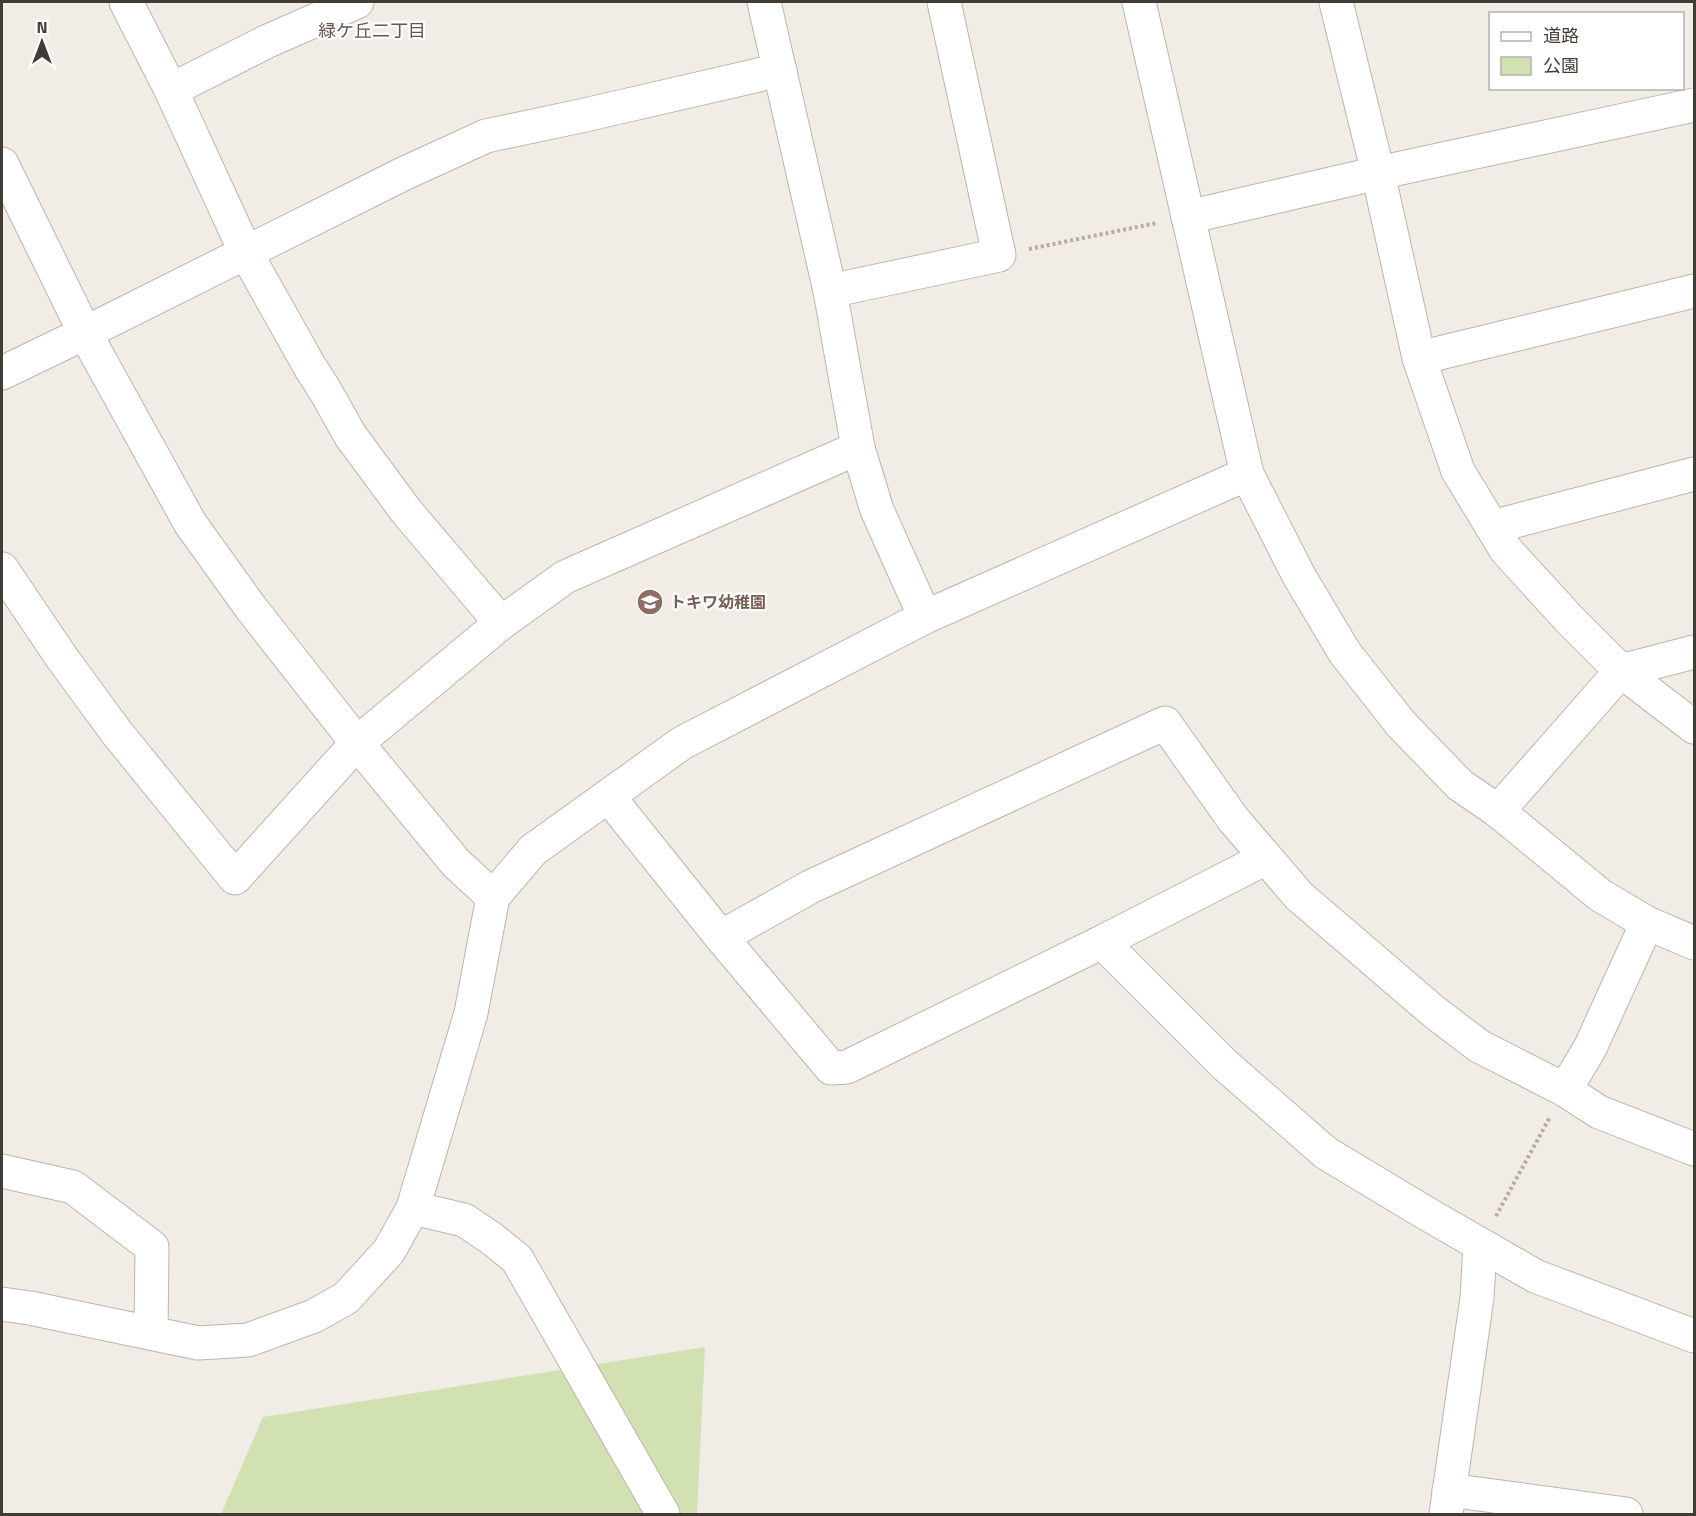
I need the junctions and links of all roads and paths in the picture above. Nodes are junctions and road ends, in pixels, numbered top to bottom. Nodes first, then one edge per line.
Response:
1 (126, 2) edge
2 (357, 2) edge
3 (764, 2) edge
4 (944, 2) edge
5 (1139, 2) edge
6 (1336, 2) edge
7 (780, 70) junction
8 (171, 90) junction
9 (1695, 105) edge
10 (2, 164) edge
11 (1378, 173) junction
12 (1188, 217) junction
13 (246, 253) junction
14 (999, 255) junction
15 (830, 291) junction
16 (1695, 291) edge
17 (85, 333) junction
18 (1419, 358) junction
19 (2, 373) edge
20 (858, 448) junction
21 (1247, 474) junction
22 (1695, 474) edge
23 (1492, 527) junction
24 (2, 569) edge
25 (925, 617) junction
26 (501, 623) junction
27 (1695, 652) edge
28 (1621, 671) junction
29 (1695, 727) edge
30 (357, 743) junction
31 (608, 796) junction
32 (1498, 811) junction
33 (1266, 858) junction
34 (493, 897) junction
35 (1647, 923) junction
36 (721, 937) junction
37 (1102, 942) junction
38 (1695, 943) edge
39 (1564, 1090) junction
40 (1695, 1149) edge
41 (2, 1171) edge
42 (412, 1208) junction
43 (1480, 1245) junction
44 (2, 1304) edge
45 (151, 1333) junction
46 (1695, 1336) edge
47 (1448, 1502) edge
48 (663, 1515) edge
49 (1626, 1515) edge

1 - 8 street
2 - 8 street
3 - 7 street
4 - 14 street
5 - 12 street
6 - 11 street
7 - 13 street
7 - 15 street
8 - 13 street
9 - 11 street
10 - 17 street
11 - 12 street
11 - 18 street
12 - 14 path
12 - 21 street
13 - 17 street
13 - 26 street
14 - 15 street
15 - 20 street
16 - 18 street
17 - 19 street
17 - 30 street
18 - 23 street
20 - 25 street
20 - 26 street
21 - 25 street
21 - 32 street
22 - 23 street
23 - 28 street
24 - 30 street
25 - 31 street
26 - 30 street
27 - 28 street
28 - 29 street
28 - 32 street
30 - 34 street
31 - 34 street
31 - 36 street
32 - 35 street
33 - 36 street
33 - 37 street
33 - 39 street
34 - 42 street
35 - 38 street
35 - 39 street
36 - 37 street
37 - 43 street
39 - 40 street
39 - 43 path
41 - 45 street
42 - 45 street
42 - 48 street
43 - 46 street
43 - 47 street
44 - 45 street
47 - 49 street

